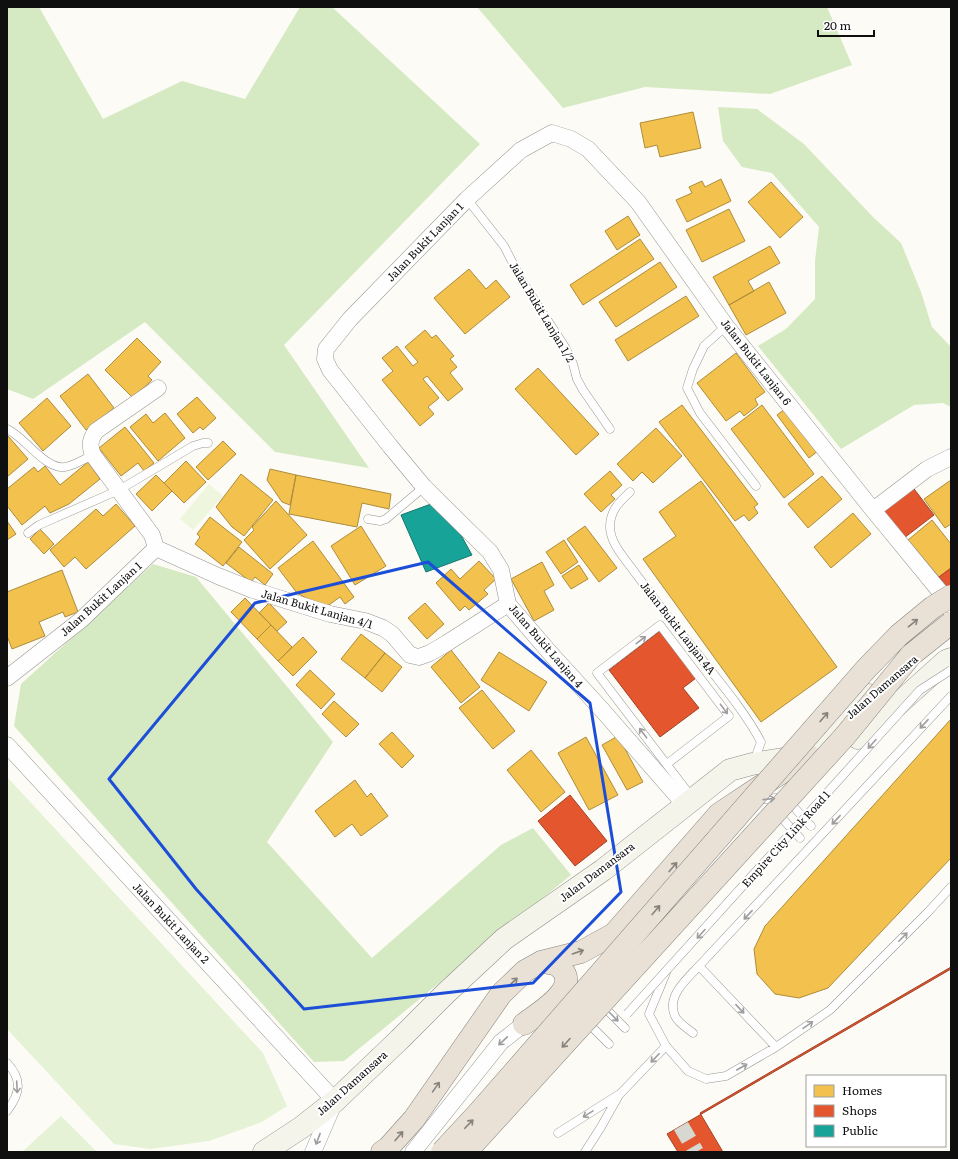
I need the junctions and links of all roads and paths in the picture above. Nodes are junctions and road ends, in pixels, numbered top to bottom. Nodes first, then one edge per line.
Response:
1 (552, 134) joint
2 (467, 199) junction
3 (726, 326) junction
4 (330, 370) joint
5 (158, 388) dead end
6 (7, 428) edge
7 (610, 429) dead end
8 (208, 442) dead end
9 (93, 455) junction
10 (951, 457) edge
11 (756, 486) dead end
12 (424, 487) junction
13 (119, 490) junction
14 (630, 492) dead end
15 (872, 510) junction
16 (368, 519) dead end
17 (28, 533) dead end
18 (156, 548) junction
19 (951, 596) edge
20 (508, 604) junction
21 (951, 605) edge
22 (951, 622) edge
23 (951, 632) edge
24 (951, 659) edge
25 (951, 670) edge
26 (7, 678) edge
27 (951, 696) edge
28 (858, 738) joint
29 (7, 745) edge
30 (808, 755) junction
31 (667, 764) junction
32 (752, 764) junction
33 (689, 802) junction
34 (792, 805) junction
35 (719, 814) junction
36 (780, 816) junction
37 (811, 826) dead end
38 (800, 838) dead end
39 (951, 887) edge
40 (951, 896) edge
41 (928, 912) junction
42 (541, 962) junction
43 (699, 966) junction
44 (666, 973) junction
45 (596, 999) dead end
46 (550, 1009) junction
47 (627, 1014) dead end
48 (524, 1024) junction
49 (625, 1028) dead end
50 (693, 1033) dead end
51 (609, 1044) dead end
52 (666, 1046) junction
53 (776, 1047) junction
54 (7, 1063) edge
55 (619, 1095) junction
56 (335, 1101) junction
57 (7, 1111) edge
58 (558, 1133) dead end
59 (264, 1152) edge
60 (288, 1152) edge
61 (313, 1152) edge
62 (382, 1152) edge
63 (413, 1152) edge
64 (442, 1152) edge
65 (466, 1152) edge
66 (585, 1152) edge

1 - 2 street, Jalan Bukit Lanjan 1
1 - 3 street, Jalan Bukit Lanjan 6
2 - 4 street, Jalan Bukit Lanjan 1
2 - 7 lane, Jalan Bukit Lanjan 1/2
3 - 11 lane
3 - 15 street, Jalan Bukit Lanjan 6
4 - 12 street, Jalan Bukit Lanjan 4
5 - 9 street
6 - 9 lane
8 - 13 lane
9 - 13 street
10 - 15 street
12 - 16 lane
12 - 20 street, Jalan Bukit Lanjan 4
13 - 17 lane
13 - 18 street
14 - 32 lane, Jalan Bukit Lanjan 4A
15 - 21 street, Jalan Bukit Lanjan 6
18 - 20 street, Jalan Bukit Lanjan 4/1
18 - 26 street, Jalan Bukit Lanjan 1
64 -> 19 highway, bridge
20 - 33 street, Jalan Bukit Lanjan 4
22 -> 65 highway, bridge
23 - 30 street, Jalan Damansara
24 - 28 street, Jalan Damansara
25 -> 44 lane, Empire City Link Road 1, bridge
27 -> 43 lane
28 - 34 street
29 - 56 street, Jalan Bukit Lanjan 2
30 - 32 street, Jalan Damansara
30 - 35 highway
31 -> 31 lane
31 - 33 lane
32 - 33 street, Jalan Damansara
33 - 56 street, Jalan Damansara
35 -> 34 lane
34 - 36 street
34 - 37 lane
42 -> 35 highway
36 - 38 lane
36 - 46 street
39 - 41 lane
40 - 41 lane
53 -> 41 lane
42 - 48 highway
62 -> 42 highway
43 - 50 lane
43 -> 53 lane
44 - 47 lane, Empire City Link Road 1, bridge
44 - 52 lane
45 -> 49 lane
46 - 48 street
46 - 51 lane
48 -> 63 street
52 -> 53 lane
52 -> 55 lane
54 -> 57 lane
55 -> 58 lane
55 - 66 lane
56 - 59 street, Jalan Damansara
56 -> 61 street
59 - 60 street

